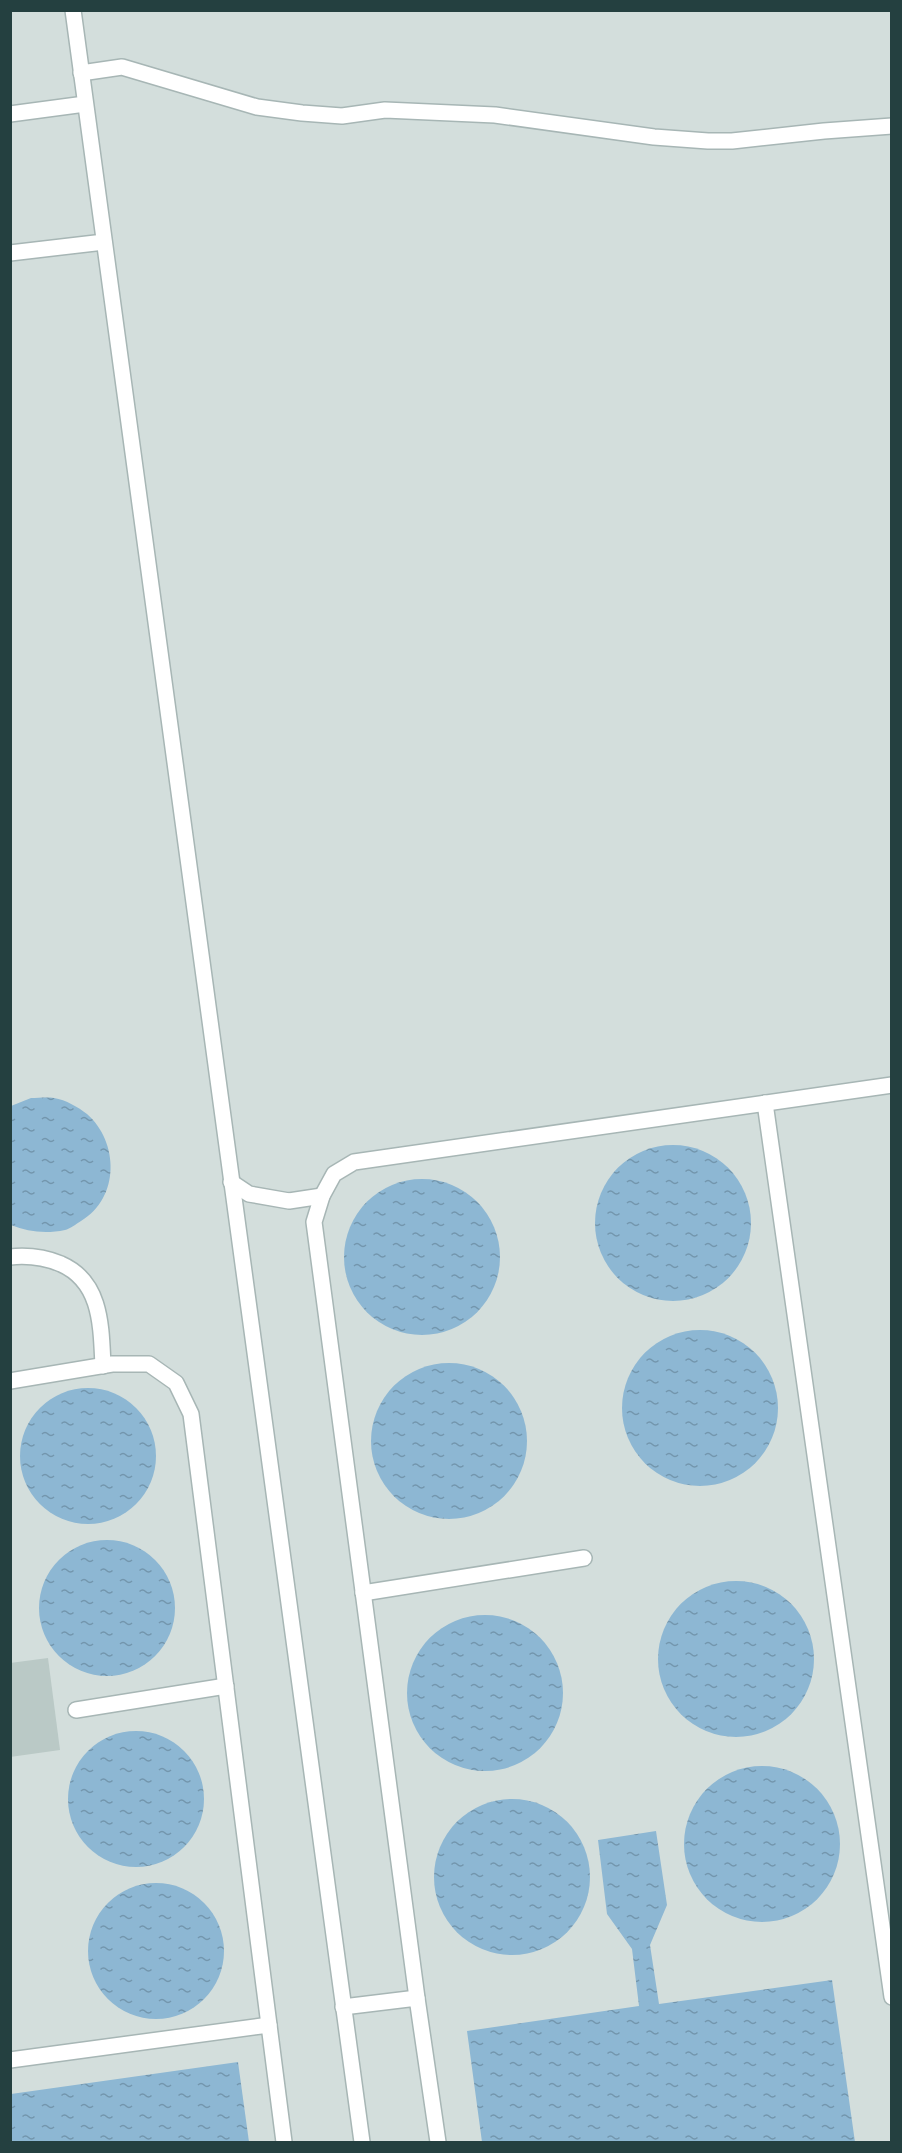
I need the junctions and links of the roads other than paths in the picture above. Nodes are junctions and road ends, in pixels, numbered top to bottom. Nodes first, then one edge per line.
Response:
1 (73, 10) edge
2 (81, 73) junction
3 (85, 105) junction
4 (10, 114) edge
5 (891, 126) edge
6 (104, 242) junction
7 (10, 253) edge
8 (891, 1085) edge
9 (765, 1103) junction
10 (231, 1182) junction
11 (322, 1196) junction
12 (10, 1257) edge
13 (104, 1366) junction
14 (10, 1381) edge
15 (584, 1558) dead end
16 (363, 1593) junction
17 (226, 1686) junction
18 (76, 1710) dead end
19 (891, 1997) edge
20 (417, 1998) junction
21 (343, 2007) junction
22 (269, 2025) junction
23 (10, 2060) edge
24 (284, 2142) edge
25 (362, 2142) edge
26 (438, 2142) edge

1 - 2 lane
2 - 3 lane
2 - 5 lane
3 - 4 lane
3 - 6 lane
6 - 7 lane
6 - 10 lane
8 - 9 lane
9 - 11 lane
9 - 19 lane
10 - 11 lane
10 - 21 lane
11 - 16 lane
12 - 13 lane
13 - 14 lane
13 - 17 lane
15 - 16 lane
16 - 20 lane
17 - 18 lane
17 - 22 lane
20 - 21 lane
20 - 26 lane
21 - 25 lane
22 - 23 lane
22 - 24 lane

